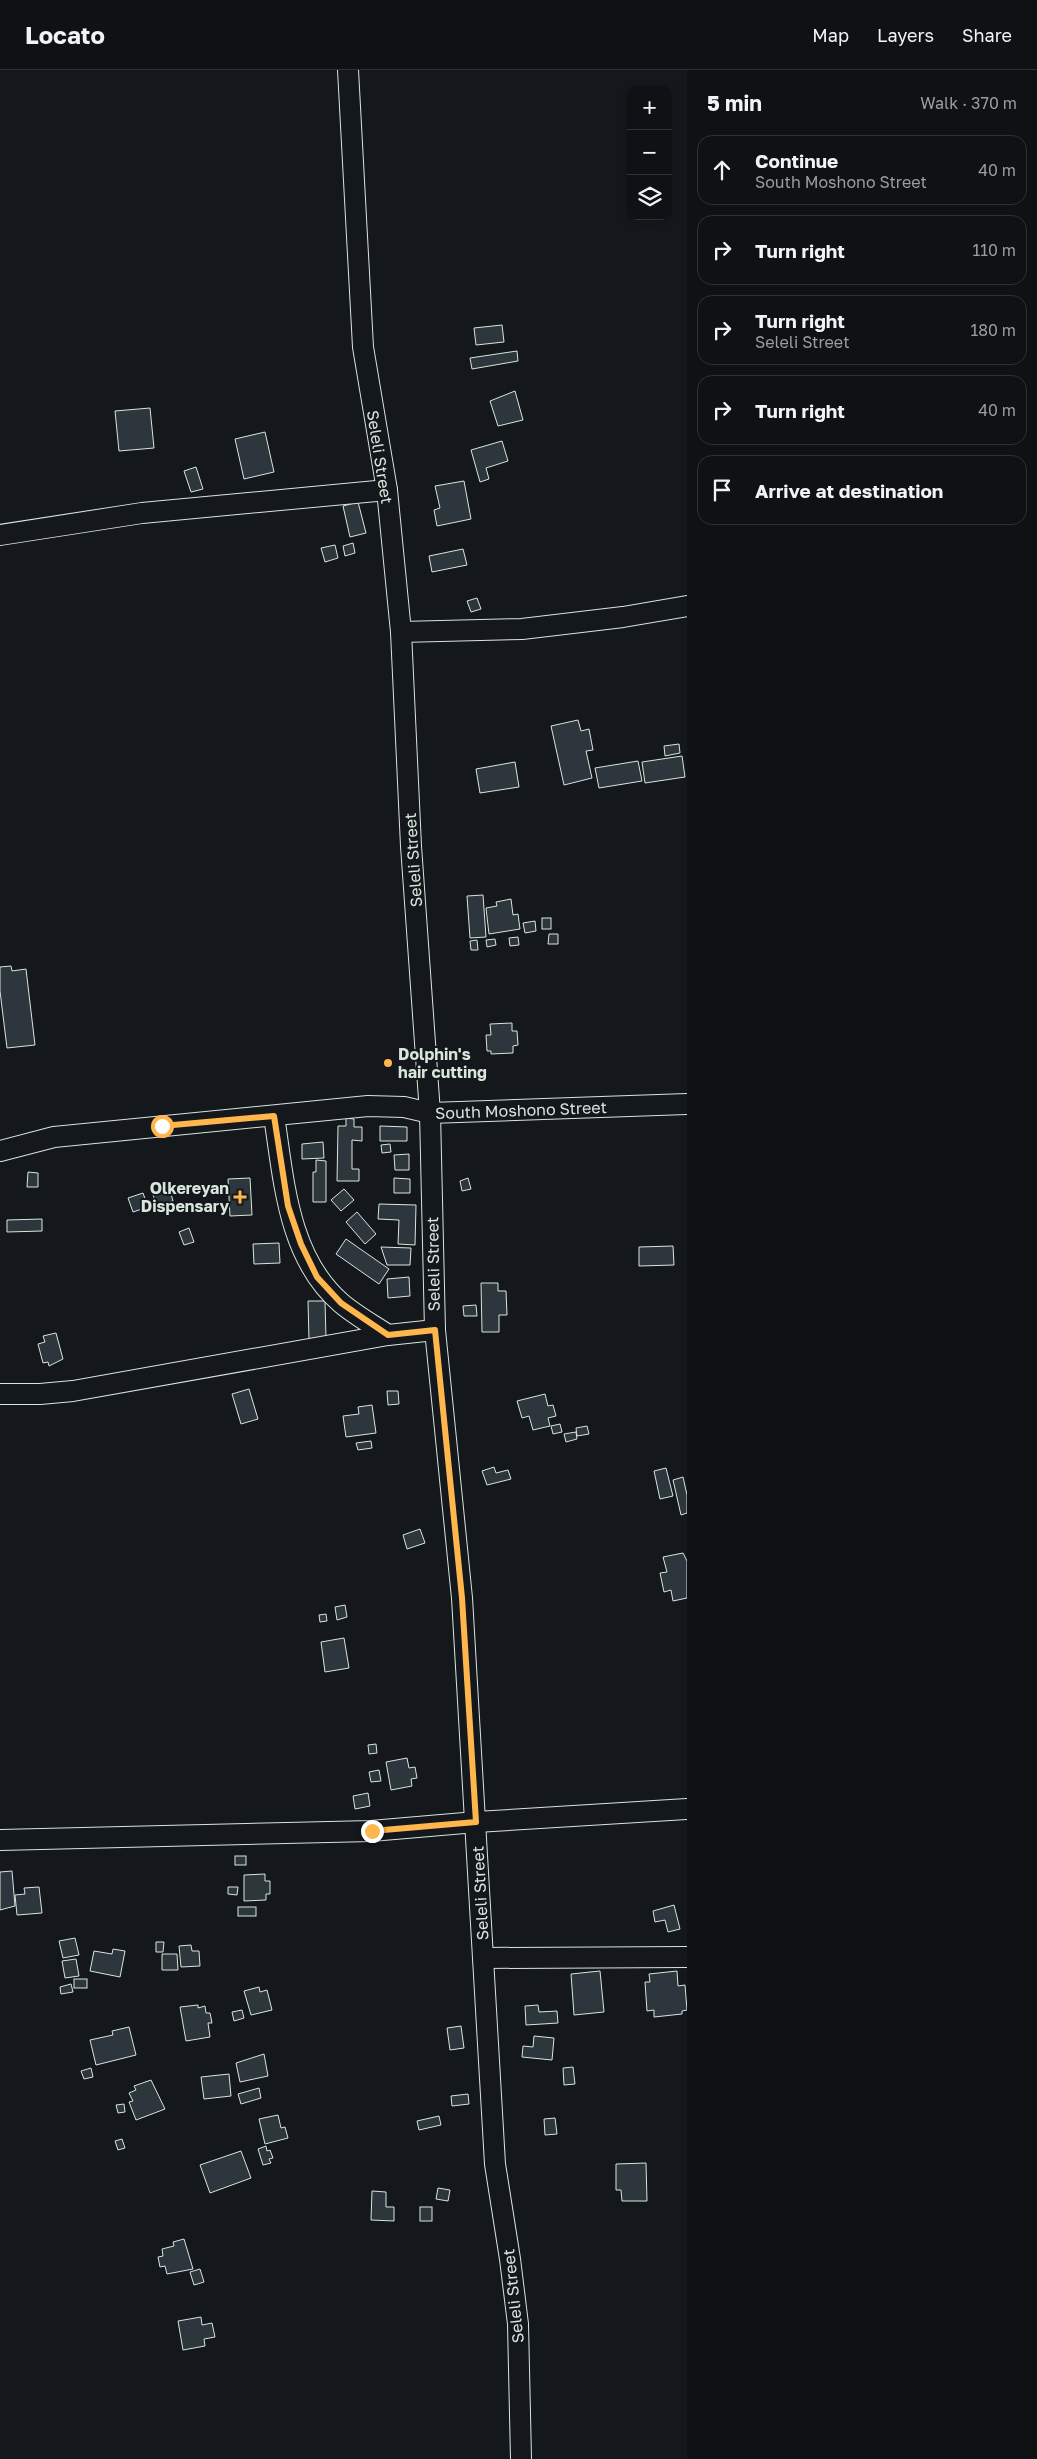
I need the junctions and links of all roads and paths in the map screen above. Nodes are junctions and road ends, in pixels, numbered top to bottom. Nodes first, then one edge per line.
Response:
1 (348, 70) edge
2 (387, 490) junction
3 (0, 535) edge
4 (687, 606) edge
5 (401, 632) junction
6 (687, 1104) edge
7 (430, 1113) junction
8 (274, 1116) junction
9 (0, 1151) edge
10 (435, 1330) junction
11 (388, 1335) junction
12 (0, 1394) edge
13 (687, 1809) edge
14 (476, 1822) junction
15 (0, 1840) edge
16 (687, 1957) edge
17 (483, 1958) junction
18 (521, 2459) edge

1 - 2 street, Seleli Street
2 - 3 street
2 - 5 street, Seleli Street
4 - 5 street
5 - 7 street, Seleli Street
6 - 7 street, South Moshono Street
7 - 8 street, South Moshono Street
7 - 10 street, Seleli Street
8 - 9 street, South Moshono Street
8 - 11 street
10 - 11 street
10 - 14 street, Seleli Street
11 - 12 street
13 - 14 street
14 - 15 street
14 - 17 street, Seleli Street
16 - 17 street
17 - 18 street, Seleli Street

